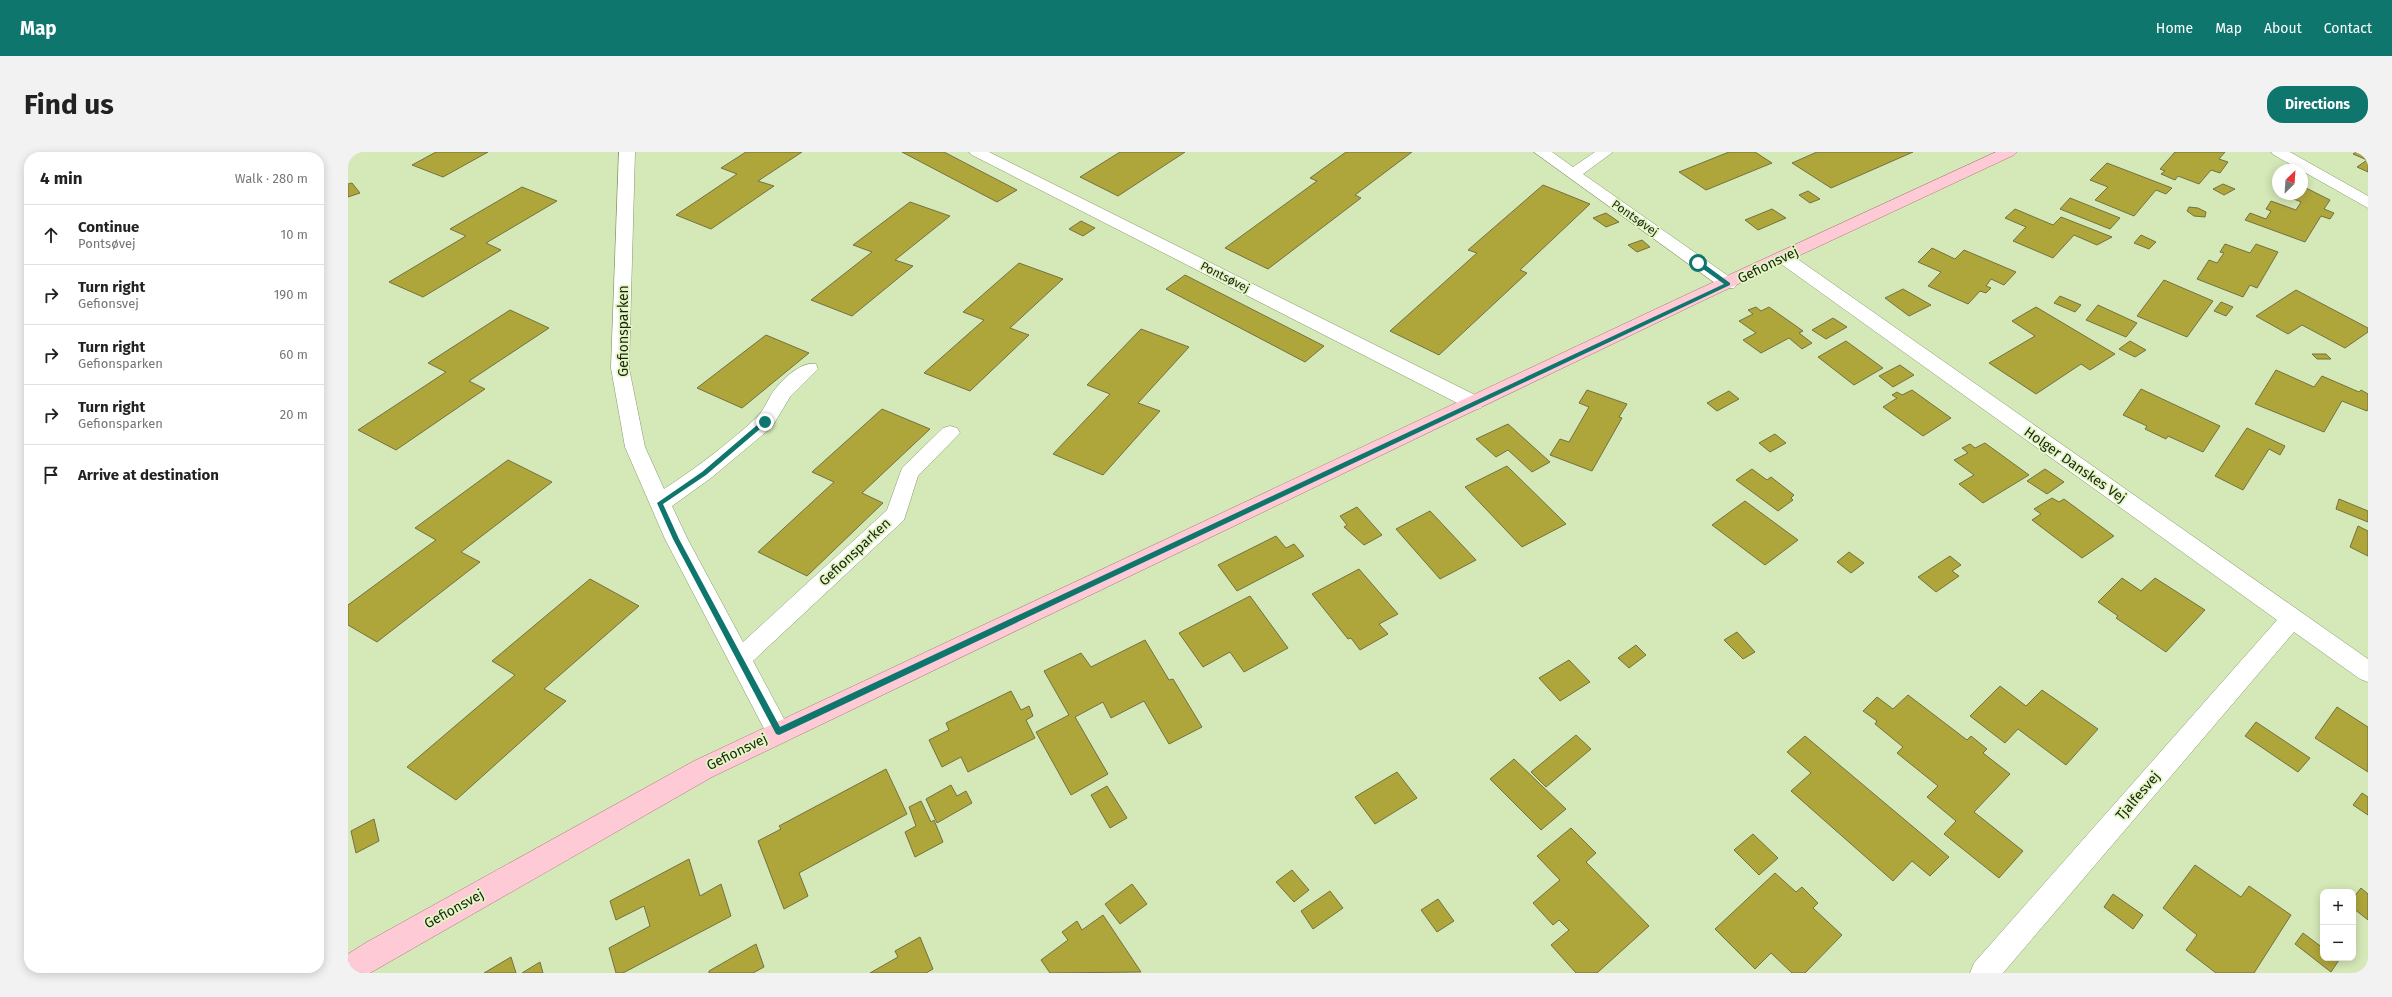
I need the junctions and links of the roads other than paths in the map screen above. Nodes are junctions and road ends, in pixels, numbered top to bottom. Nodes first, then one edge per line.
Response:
1 (627, 152) edge
2 (977, 152) edge
3 (1542, 152) edge
4 (1605, 152) edge
5 (2009, 152) edge
6 (2279, 152) edge
7 (1572, 174) junction
8 (2368, 203) edge
9 (1783, 257) junction
10 (1728, 284) junction
11 (809, 369) dead end
12 (1474, 403) junction
13 (950, 433) dead end
14 (660, 503) junction
15 (2292, 619) junction
16 (740, 659) junction
17 (2368, 672) edge
18 (779, 732) junction
19 (348, 971) edge
20 (1984, 973) edge

1 - 14 street, Gefionsparken
2 - 12 street, Pontsøvej
3 - 7 street, Pontsøvej
4 - 7 street
5 - 9 main road, Gefionsvej
6 - 8 street
7 - 10 street, Pontsøvej
9 - 10 main road, Gefionsvej
9 - 15 street, Holger Danskes Vej
10 - 12 main road, Gefionsvej
11 - 14 street
12 - 18 main road, Gefionsvej
13 - 16 street, Gefionsparken
14 - 16 street, Gefionsparken
15 - 17 street, Holger Danskes Vej
15 - 20 street, Tjalfesvej
16 - 18 street, Gefionsparken
18 - 19 main road, Gefionsvej

